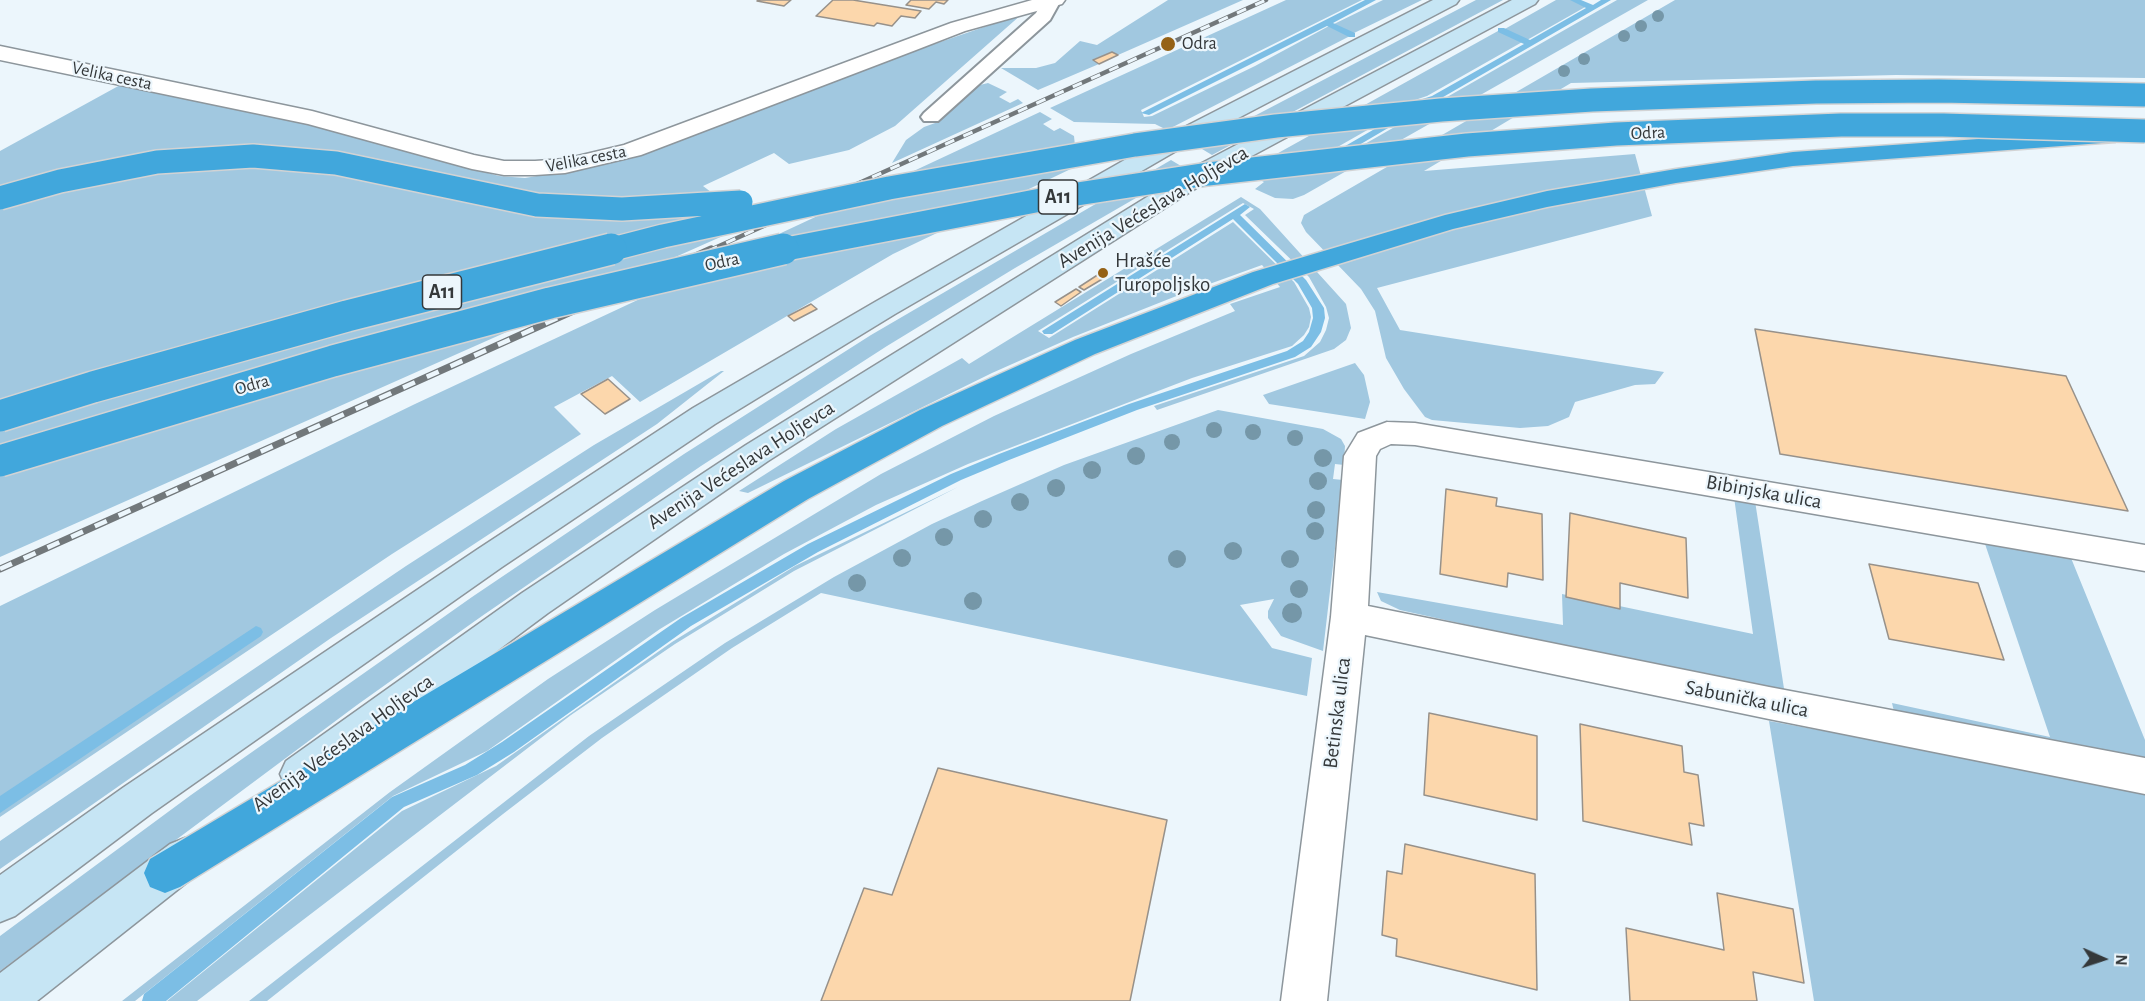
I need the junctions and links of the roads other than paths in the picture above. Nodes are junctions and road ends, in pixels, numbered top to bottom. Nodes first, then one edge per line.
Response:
1 (1449, 0) edge
2 (1527, 0) edge
3 (1053, 1) edge
4 (0, 53) edge
5 (2145, 95) edge
6 (931, 117) dead end
7 (2145, 133) edge
8 (889, 188) junction
9 (0, 198) edge
10 (0, 416) edge
11 (1382, 435) joint
12 (0, 461) edge
13 (2145, 558) edge
14 (1349, 617) junction
15 (2145, 776) edge
16 (165, 873) junction
17 (0, 902) edge
18 (1, 1001) edge
19 (1304, 1001) edge

1 - 17 main road, Avenija Većeslava Holjevca
2 - 16 main road, Avenija Većeslava Holjevca
3 - 4 street, Velika cesta
3 - 6 lane, Velika cesta
5 - 8 highway, Odra / A11, bridge
7 - 12 highway, Odra / A11, bridge
7 - 16 highway
8 - 9 highway, bridge
8 - 10 highway, Odra / A11, bridge
11 - 13 street, Bibinjska ulica
11 - 14 street, Betinska ulica
14 - 15 street, Sabunička ulica
14 - 19 street, Betinska ulica
16 - 18 main road, Avenija Većeslava Holjevca

